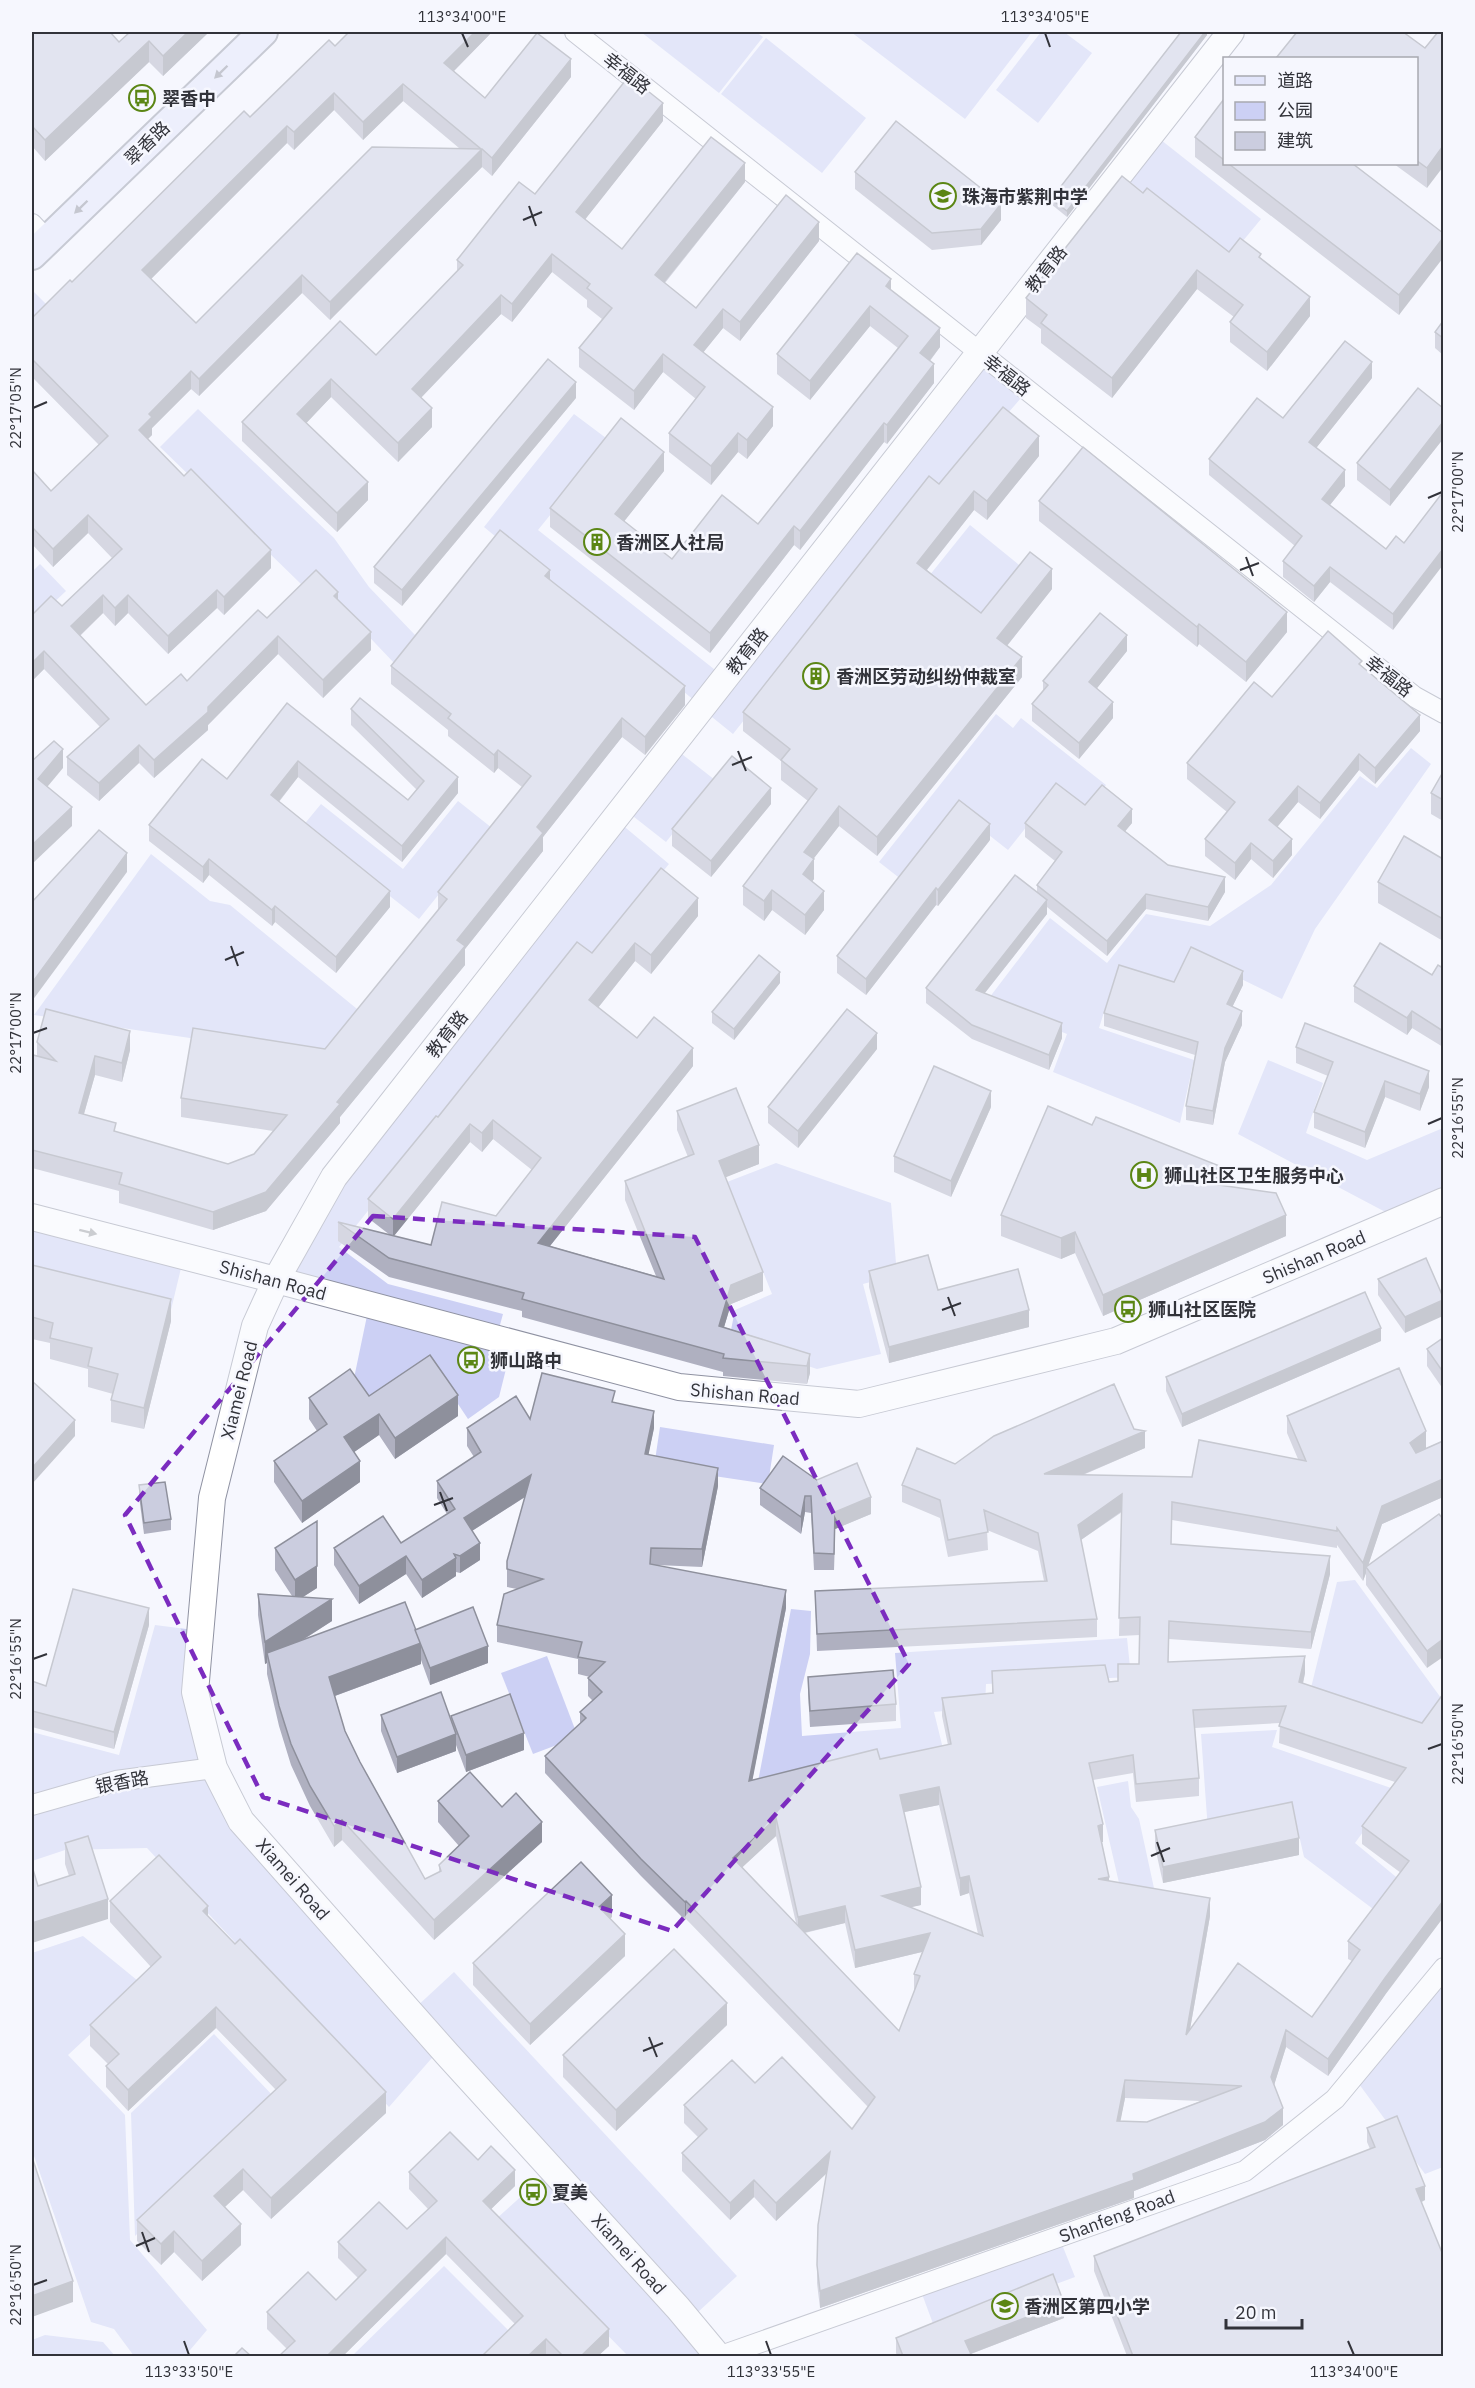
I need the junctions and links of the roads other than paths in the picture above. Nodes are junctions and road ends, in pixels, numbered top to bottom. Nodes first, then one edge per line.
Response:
1 (264, 32) edge
2 (575, 32) edge
3 (1231, 32) edge
4 (37, 239) edge
5 (981, 353) junction
6 (1443, 713) edge
7 (1443, 1201) edge
8 (32, 1218) edge
9 (276, 1280) junction
10 (214, 1768) junction
11 (32, 1805) edge
12 (1443, 1968) edge
13 (719, 2356) edge

1 -> 4 main road, 翠香路
2 - 5 street, 幸福路
3 - 5 street, 教育路
5 - 6 street, 幸福路
5 - 9 street, 教育路
7 - 9 street, Shishan Road
8 -> 9 street, Shishan Road
9 - 10 street, Xiamei Road
10 - 11 street, 银香路
10 - 13 street, Xiamei Road
12 - 13 street, Shanfeng Road

